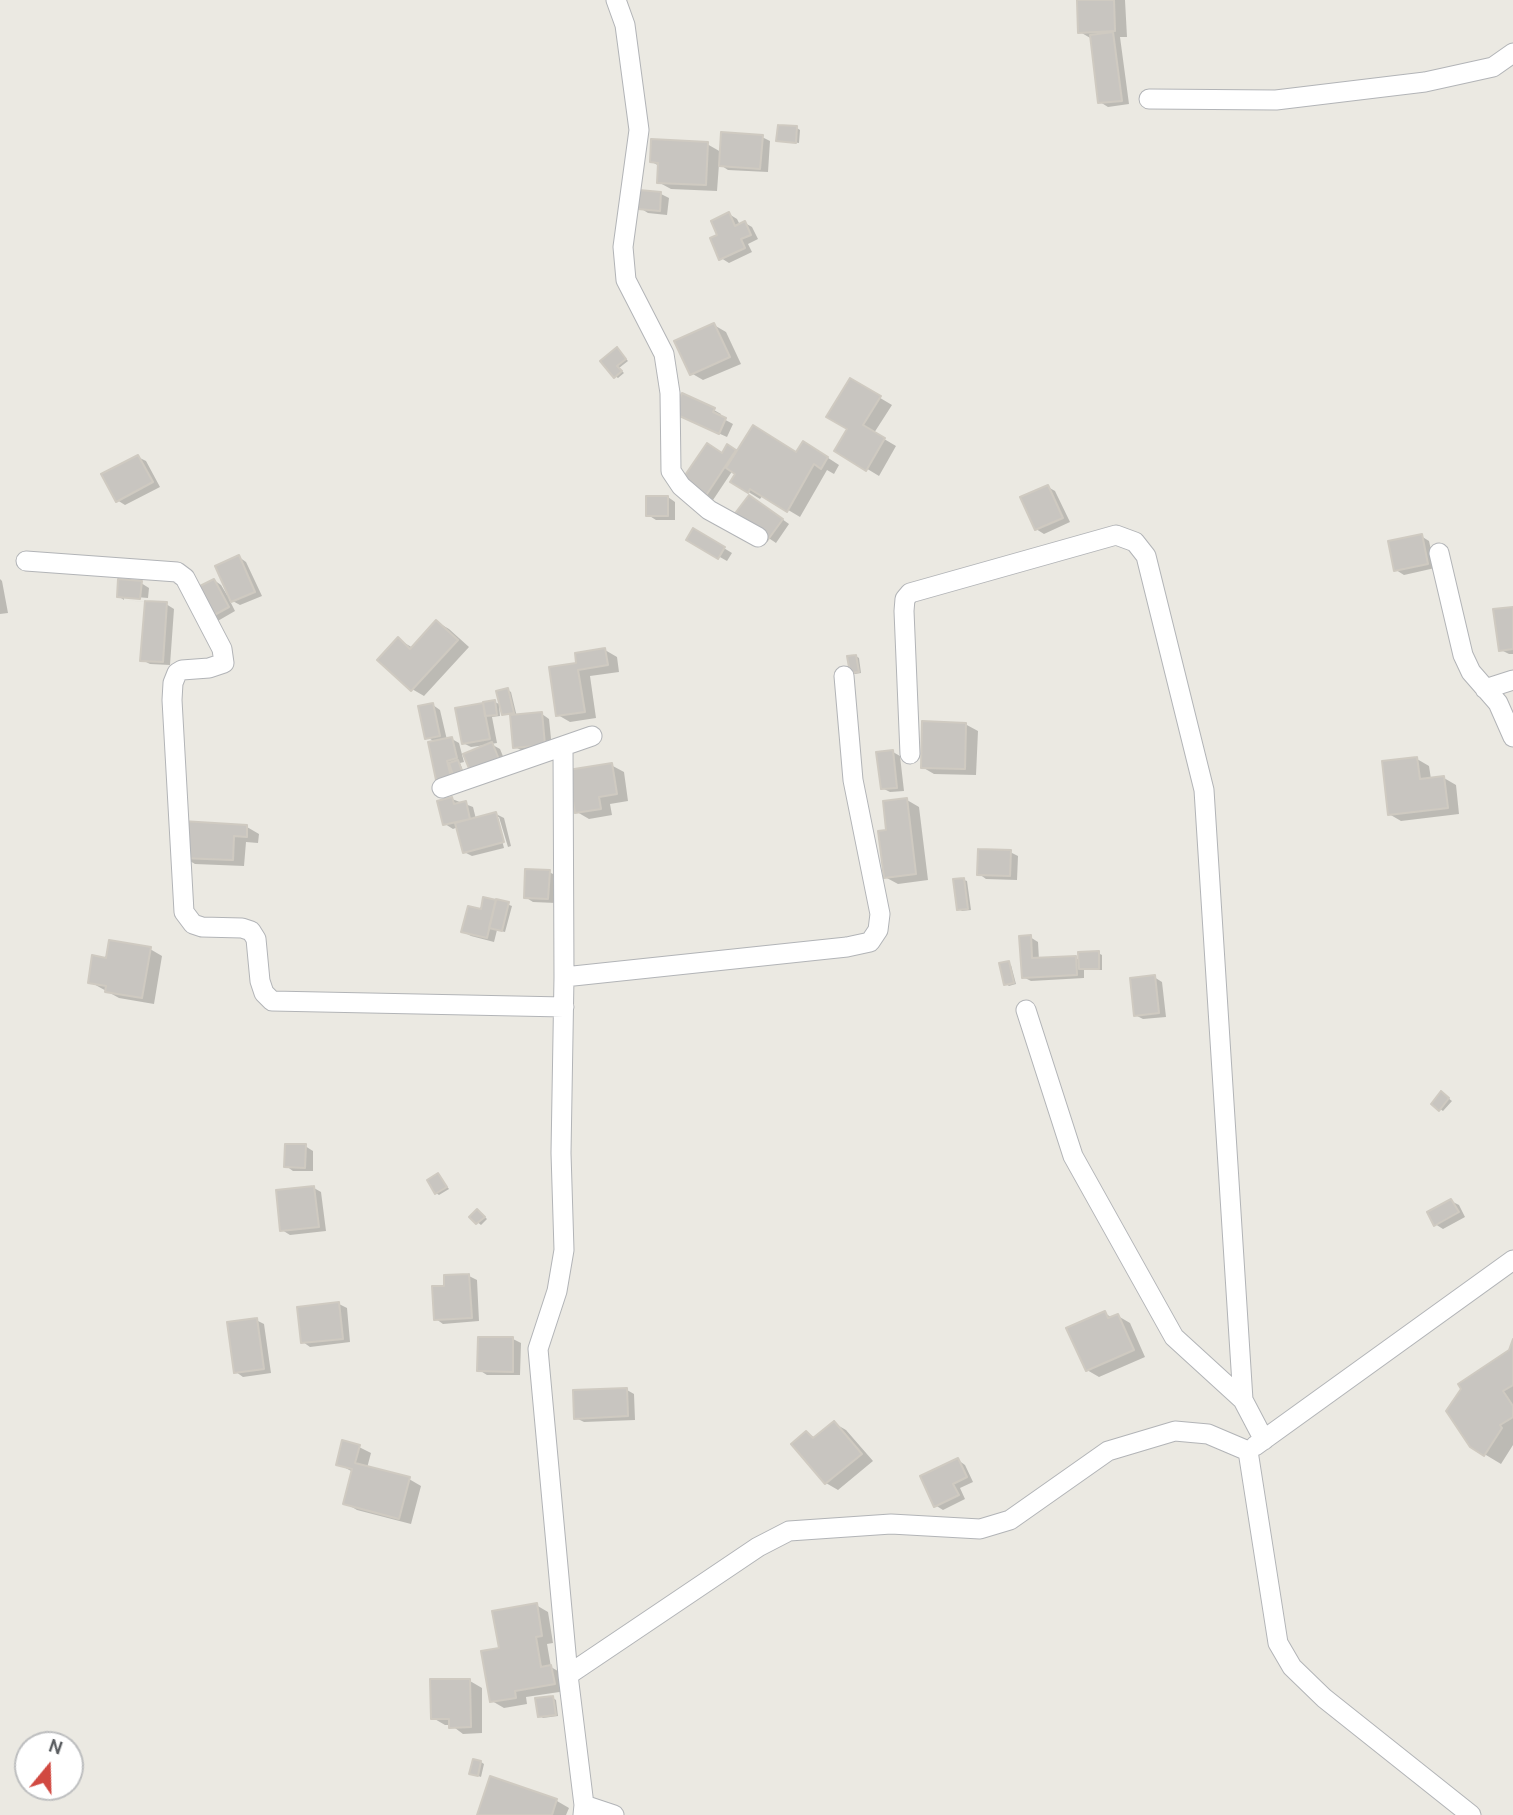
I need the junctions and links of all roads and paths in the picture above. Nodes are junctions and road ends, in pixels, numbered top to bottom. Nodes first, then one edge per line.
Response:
1 (616, 0) edge
2 (1513, 53) edge
3 (1149, 99) dead end
4 (758, 537) dead end
5 (1439, 552) dead end
6 (26, 561) dead end
7 (844, 676) dead end
8 (1513, 680) edge
9 (1485, 689) junction
10 (592, 736) dead end
11 (1513, 737) edge
12 (564, 746) junction
13 (910, 754) dead end
14 (442, 788) dead end
15 (564, 977) junction
16 (564, 1007) junction
17 (1026, 1010) dead end
18 (1513, 1259) edge
19 (1243, 1400) junction
20 (1256, 1445) junction
21 (568, 1675) junction
22 (583, 1810) edge
23 (614, 1815) edge
24 (1471, 1815) edge

1 - 4 street
2 - 3 street
5 - 9 street
6 - 16 street
7 - 15 street
8 - 9 street
9 - 11 street
10 - 12 street
12 - 14 street
12 - 15 street
13 - 19 street
15 - 16 street
16 - 21 street
17 - 19 street
18 - 20 street
19 - 20 street
20 - 21 street
20 - 24 street
21 - 22 street
22 - 23 street

